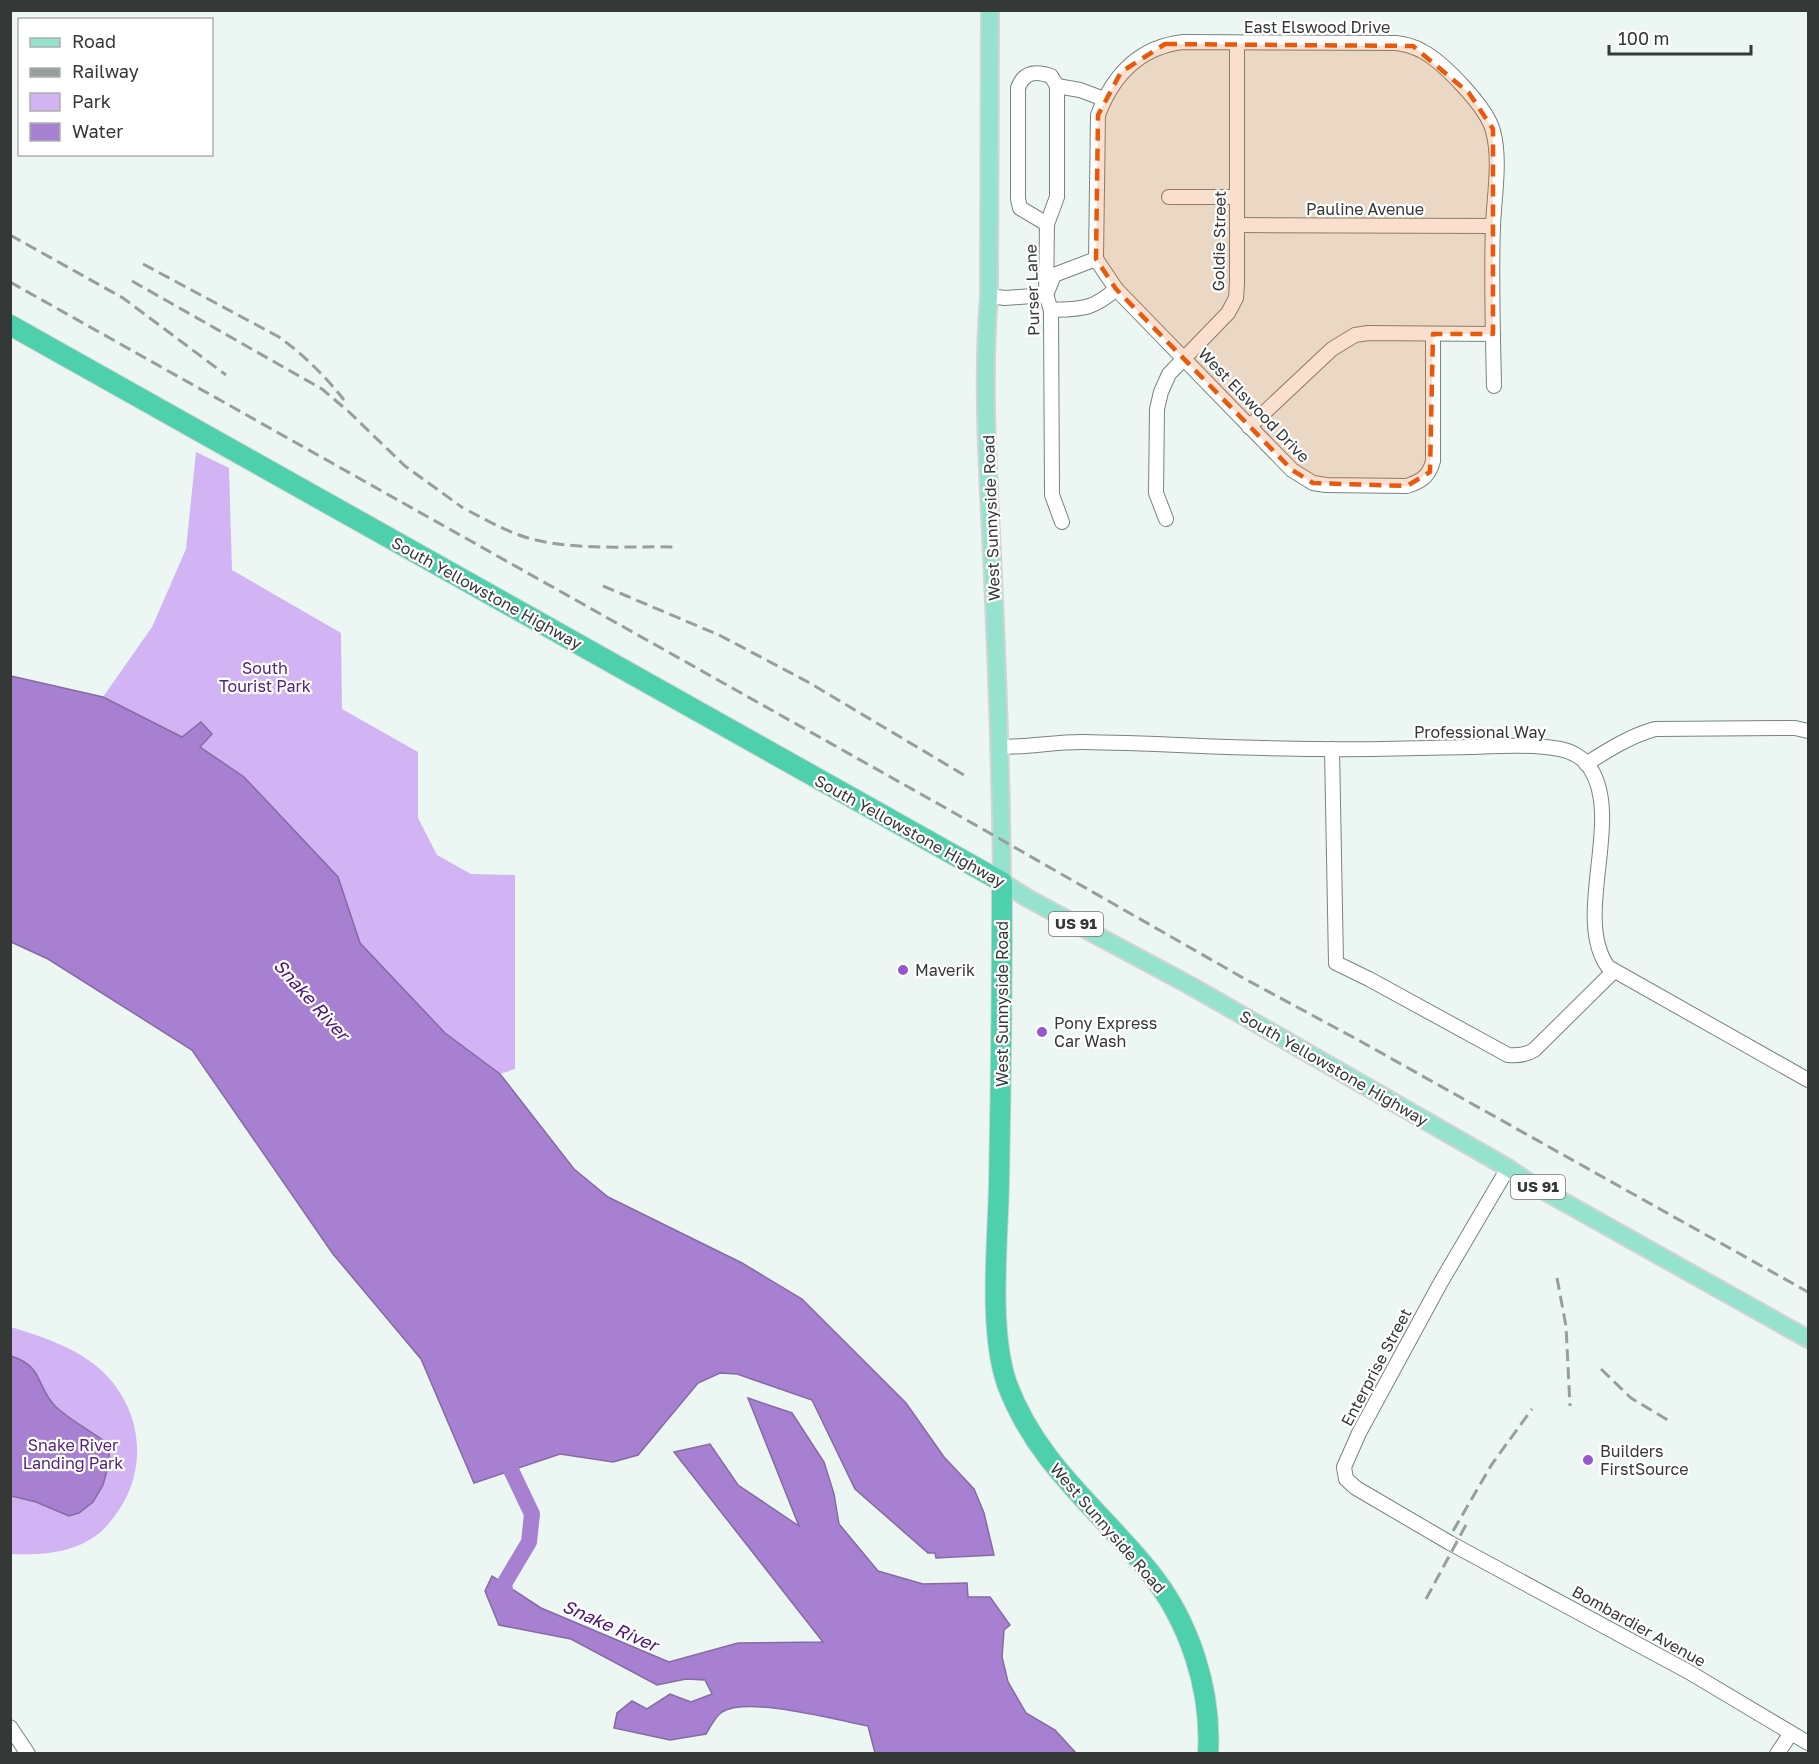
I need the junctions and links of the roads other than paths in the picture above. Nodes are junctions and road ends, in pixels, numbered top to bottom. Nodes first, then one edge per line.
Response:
1 (990, 10) edge
2 (1237, 43) junction
3 (1057, 86) junction
4 (1104, 99) junction
5 (1169, 197) dead end
6 (1237, 197) junction
7 (1047, 224) junction
8 (1237, 225) junction
9 (1493, 226) junction
10 (1096, 259) junction
11 (1116, 289) junction
12 (1046, 295) junction
13 (989, 296) junction
14 (1051, 310) junction
15 (10, 325) edge
16 (1433, 334) junction
17 (1493, 334) junction
18 (1185, 358) junction
19 (1494, 386) dead end
20 (1249, 427) junction
21 (1166, 519) dead end
22 (1062, 522) dead end
23 (1809, 731) edge
24 (1000, 747) junction
25 (1332, 749) junction
26 (1586, 764) junction
27 (1002, 882) junction
28 (1614, 972) junction
29 (1809, 1080) edge
30 (1508, 1168) junction
31 (1809, 1339) edge
32 (1450, 1543) joint
33 (10, 1727) edge
34 (1791, 1733) junction
35 (1809, 1743) edge
36 (28, 1754) edge
37 (1208, 1754) edge
38 (1778, 1754) edge

1 - 13 main road, West Sunnyside Road
2 - 4 street, East Elswood Drive
2 - 6 street, Goldie Street
2 - 9 street, East Elswood Drive
3 - 4 street
3 - 7 street
3 - 7 street, Purser Lane
4 - 10 street, East Elswood Drive
5 - 6 street
6 - 8 street, Goldie Street
7 - 12 street, Purser Lane
8 - 9 street, Pauline Avenue
8 - 18 street, Goldie Street
9 - 17 street, East Elswood Drive
10 - 11 street
10 - 12 street
11 - 14 street
11 - 18 street, West Elswood Drive
12 - 13 street
12 - 14 street, Purser Lane
13 - 24 main road, West Sunnyside Road
14 - 22 street, Purser Lane
15 - 27 highway, South Yellowstone Highway
16 - 17 street
16 - 20 street
16 - 20 street, West Elswood Drive
17 - 19 street, East Elswood Drive
18 - 20 street, West Elswood Drive
18 - 21 street, Goldie Street
23 - 26 street
24 - 25 street, Professional Way
24 - 27 main road, West Sunnyside Road
25 - 26 street, Professional Way
25 - 28 street
26 - 28 street
27 - 30 main road, South Yellowstone Highway / US 91
27 - 37 highway, West Sunnyside Road
28 - 29 street
30 - 31 main road, South Yellowstone Highway / US 91
30 - 32 street, Enterprise Street
32 - 34 street, Bombardier Avenue
33 - 36 street
34 - 35 street, Bombardier Avenue
34 - 38 street

